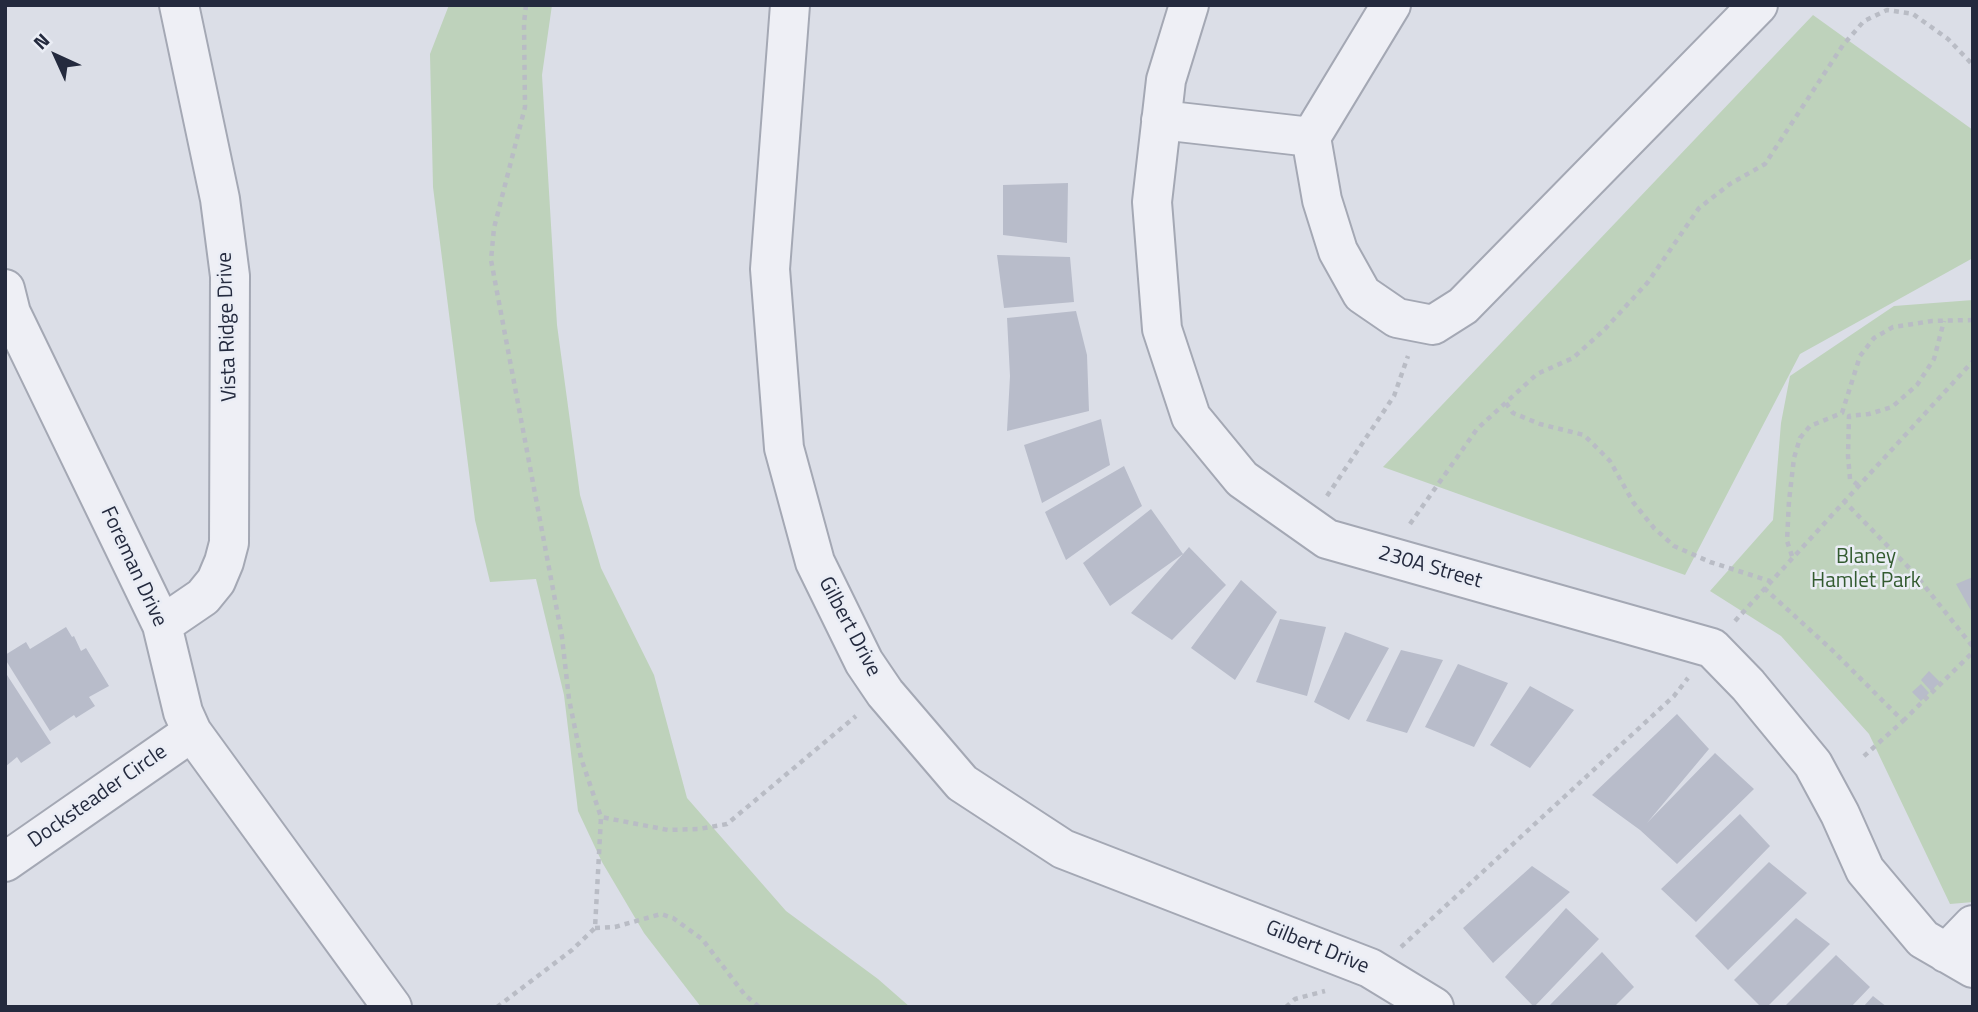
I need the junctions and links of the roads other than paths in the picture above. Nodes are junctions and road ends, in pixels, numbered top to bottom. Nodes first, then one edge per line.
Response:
1 (179, 5) edge
2 (790, 5) edge
3 (1189, 5) edge
4 (1391, 5) edge
5 (1758, 5) edge
6 (1161, 120) junction
7 (1311, 137) junction
8 (7, 306) edge
9 (162, 625) junction
10 (192, 732) junction
11 (5, 862) edge
12 (1973, 925) edge
13 (1959, 960) edge
14 (392, 1007) edge
15 (1434, 1007) edge

1 - 9 street, Vista Ridge Drive
2 - 15 street, Gilbert Drive
3 - 6 street, 230A Street
4 - 7 street
5 - 7 street
6 - 7 street
6 - 13 street, 230A Street
8 - 9 street, Foreman Drive
9 - 10 street, Foreman Drive
10 - 11 street, Docksteader Circle
10 - 14 street, Foreman Drive
12 - 13 street

